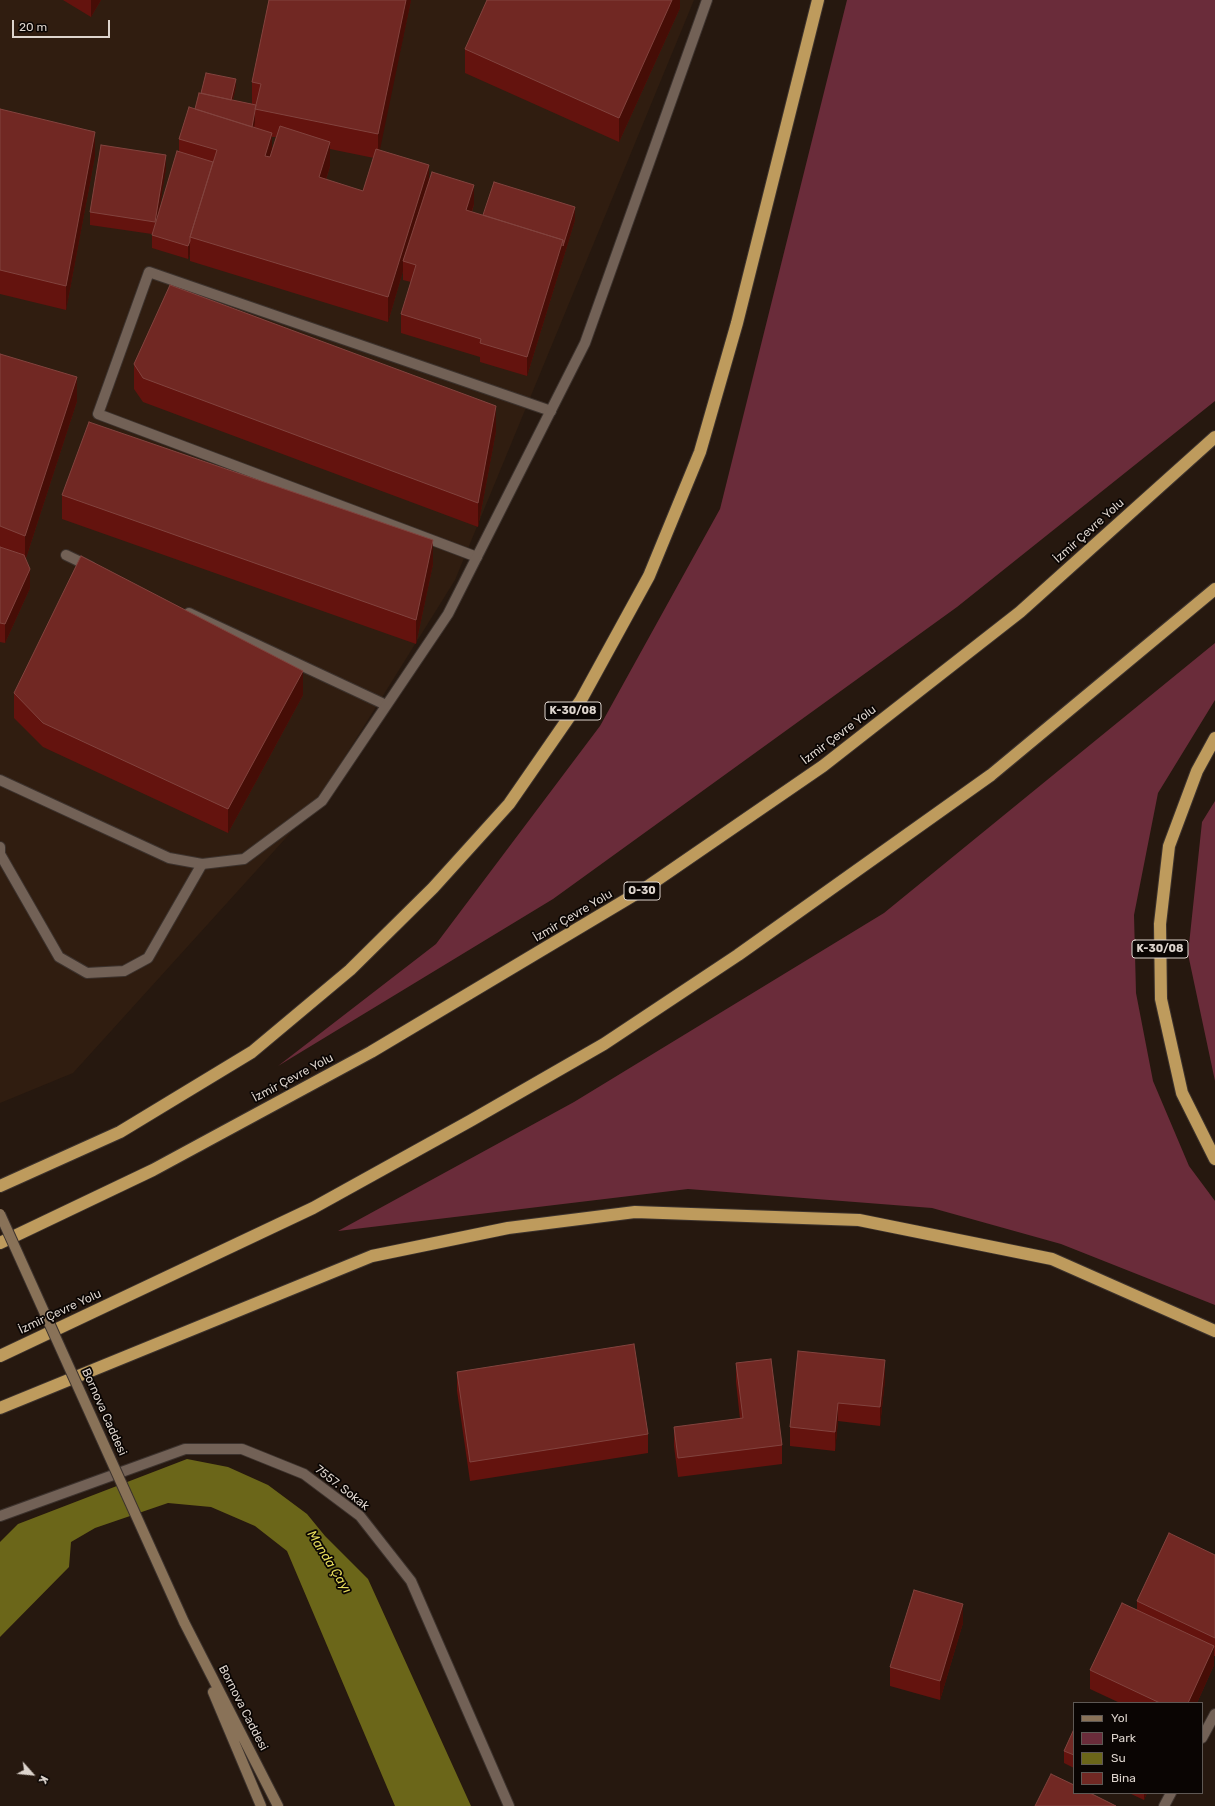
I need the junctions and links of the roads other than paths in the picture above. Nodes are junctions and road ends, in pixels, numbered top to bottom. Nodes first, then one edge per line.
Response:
1 (707, 0) edge
2 (818, 0) edge
3 (550, 410) junction
4 (1215, 437) edge
5 (66, 555) dead end
6 (477, 557) junction
7 (102, 572) edge
8 (1215, 590) edge
9 (180, 609) edge
10 (386, 705) junction
11 (1215, 738) edge
12 (0, 780) edge
13 (0, 847) edge
14 (202, 864) junction
15 (1215, 1159) edge
16 (0, 1186) edge
17 (0, 1214) edge
18 (0, 1243) edge
19 (1215, 1331) edge
20 (0, 1356) edge
21 (0, 1408) edge
22 (0, 1516) edge
23 (184, 1622) junction
24 (1215, 1714) edge
25 (1203, 1736) edge
26 (1170, 1794) edge
27 (261, 1806) edge
28 (278, 1806) edge
29 (509, 1806) edge
30 (1164, 1806) edge

1 - 3 street
2 - 16 highway, K-30/08
3 - 6 street
3 - 6 street
4 - 18 highway, İzmir Çevre Yolu / O-30
5 - 7 street
6 - 10 street
8 - 20 highway, İzmir Çevre Yolu
9 - 10 street
10 - 14 street
11 - 15 highway, K-30/08
12 - 14 street
13 - 14 street
17 - 23 main road, Bornova Caddesi, bridge
19 - 21 highway
22 - 29 street, 7557. Sokak
23 - 27 main road, Bornova Caddesi
23 - 28 main road, Bornova Caddesi
24 - 25 street
26 - 30 street

